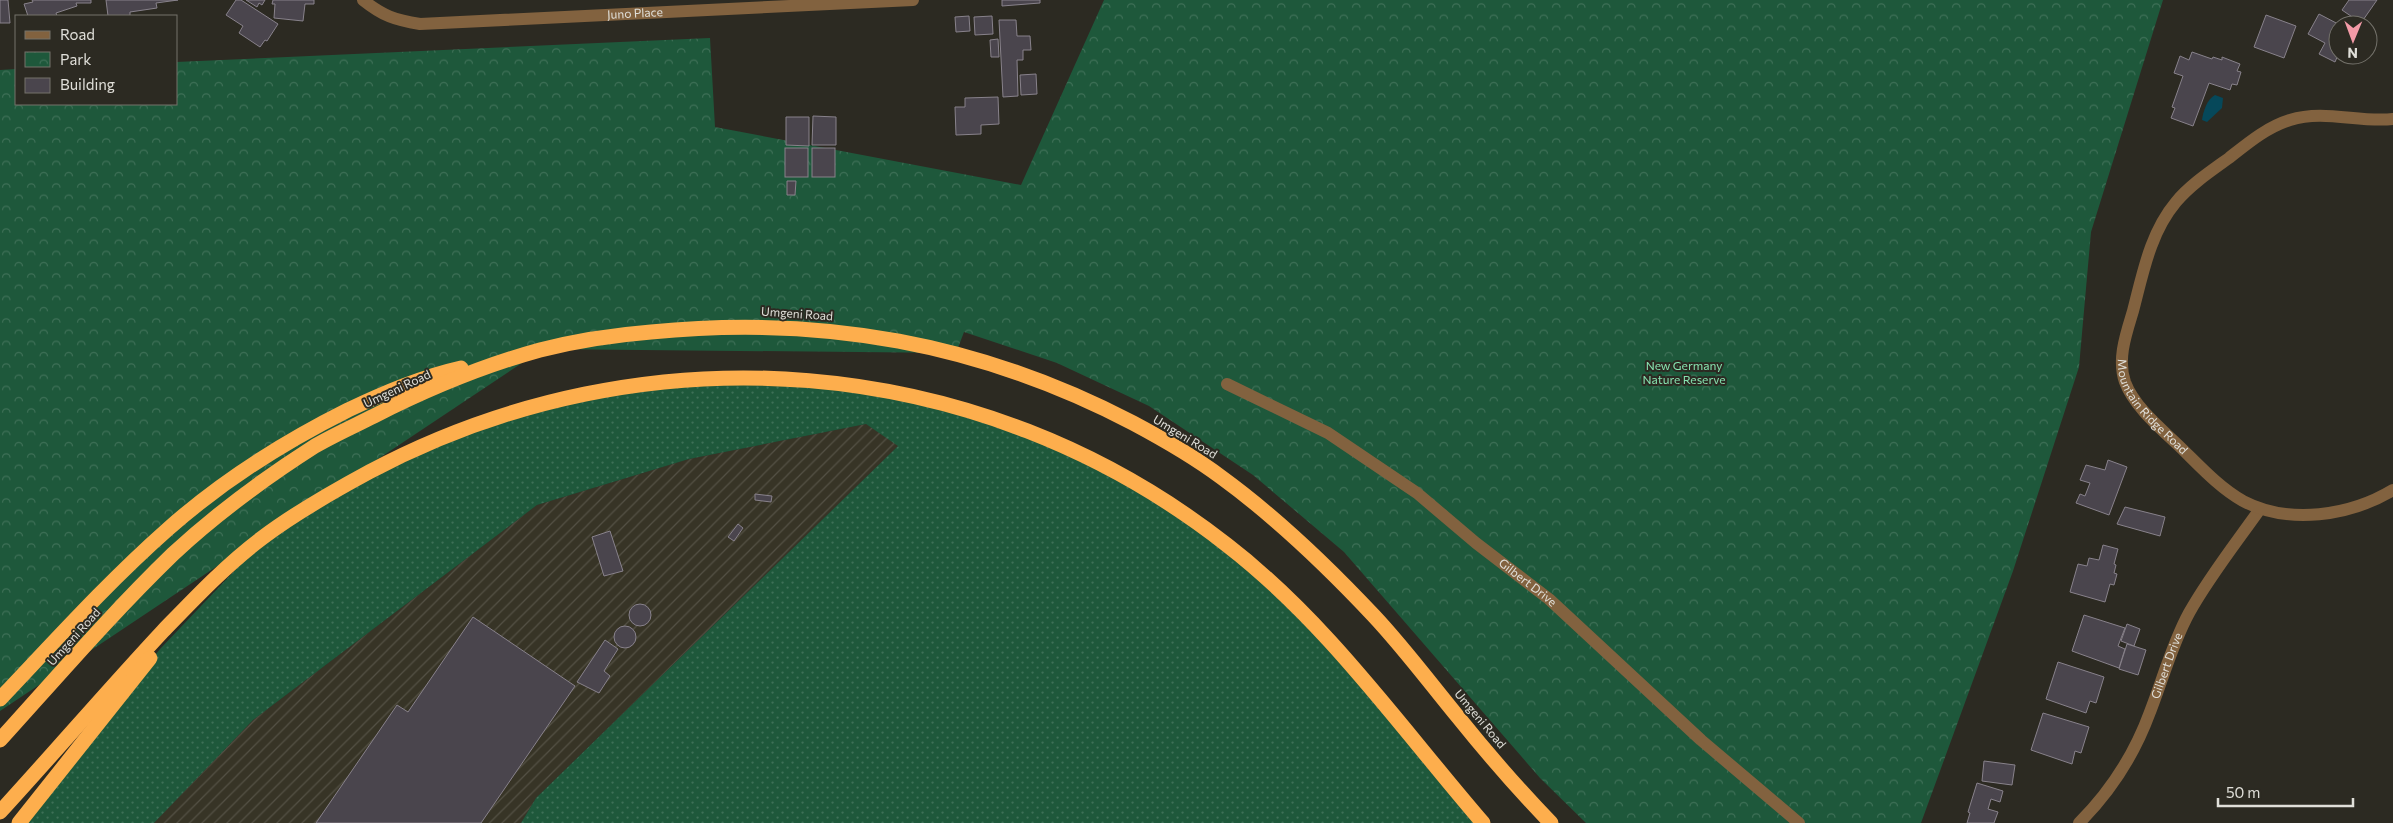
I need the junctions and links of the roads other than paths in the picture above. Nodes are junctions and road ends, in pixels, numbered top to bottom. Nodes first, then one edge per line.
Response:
1 (363, 0) edge
2 (913, 0) edge
3 (2393, 119) edge
4 (543, 349) junction
5 (1227, 384) dead end
6 (2393, 490) edge
7 (2260, 509) junction
8 (260, 539) junction
9 (0, 699) edge
10 (0, 740) edge
11 (0, 812) edge
12 (19, 823) edge
13 (1483, 823) edge
14 (1551, 823) edge
15 (1799, 823) edge
16 (2079, 823) edge

1 - 2 street, Juno Place
3 - 7 street, Mountain Ridge Road
4 - 9 highway
4 - 10 highway, Umgeni Road
4 - 14 highway, Umgeni Road
5 - 15 street, Gilbert Drive
6 - 7 street, Mountain Ridge Road
7 - 16 street, Gilbert Drive
8 - 11 highway
8 - 12 highway
8 - 13 highway

